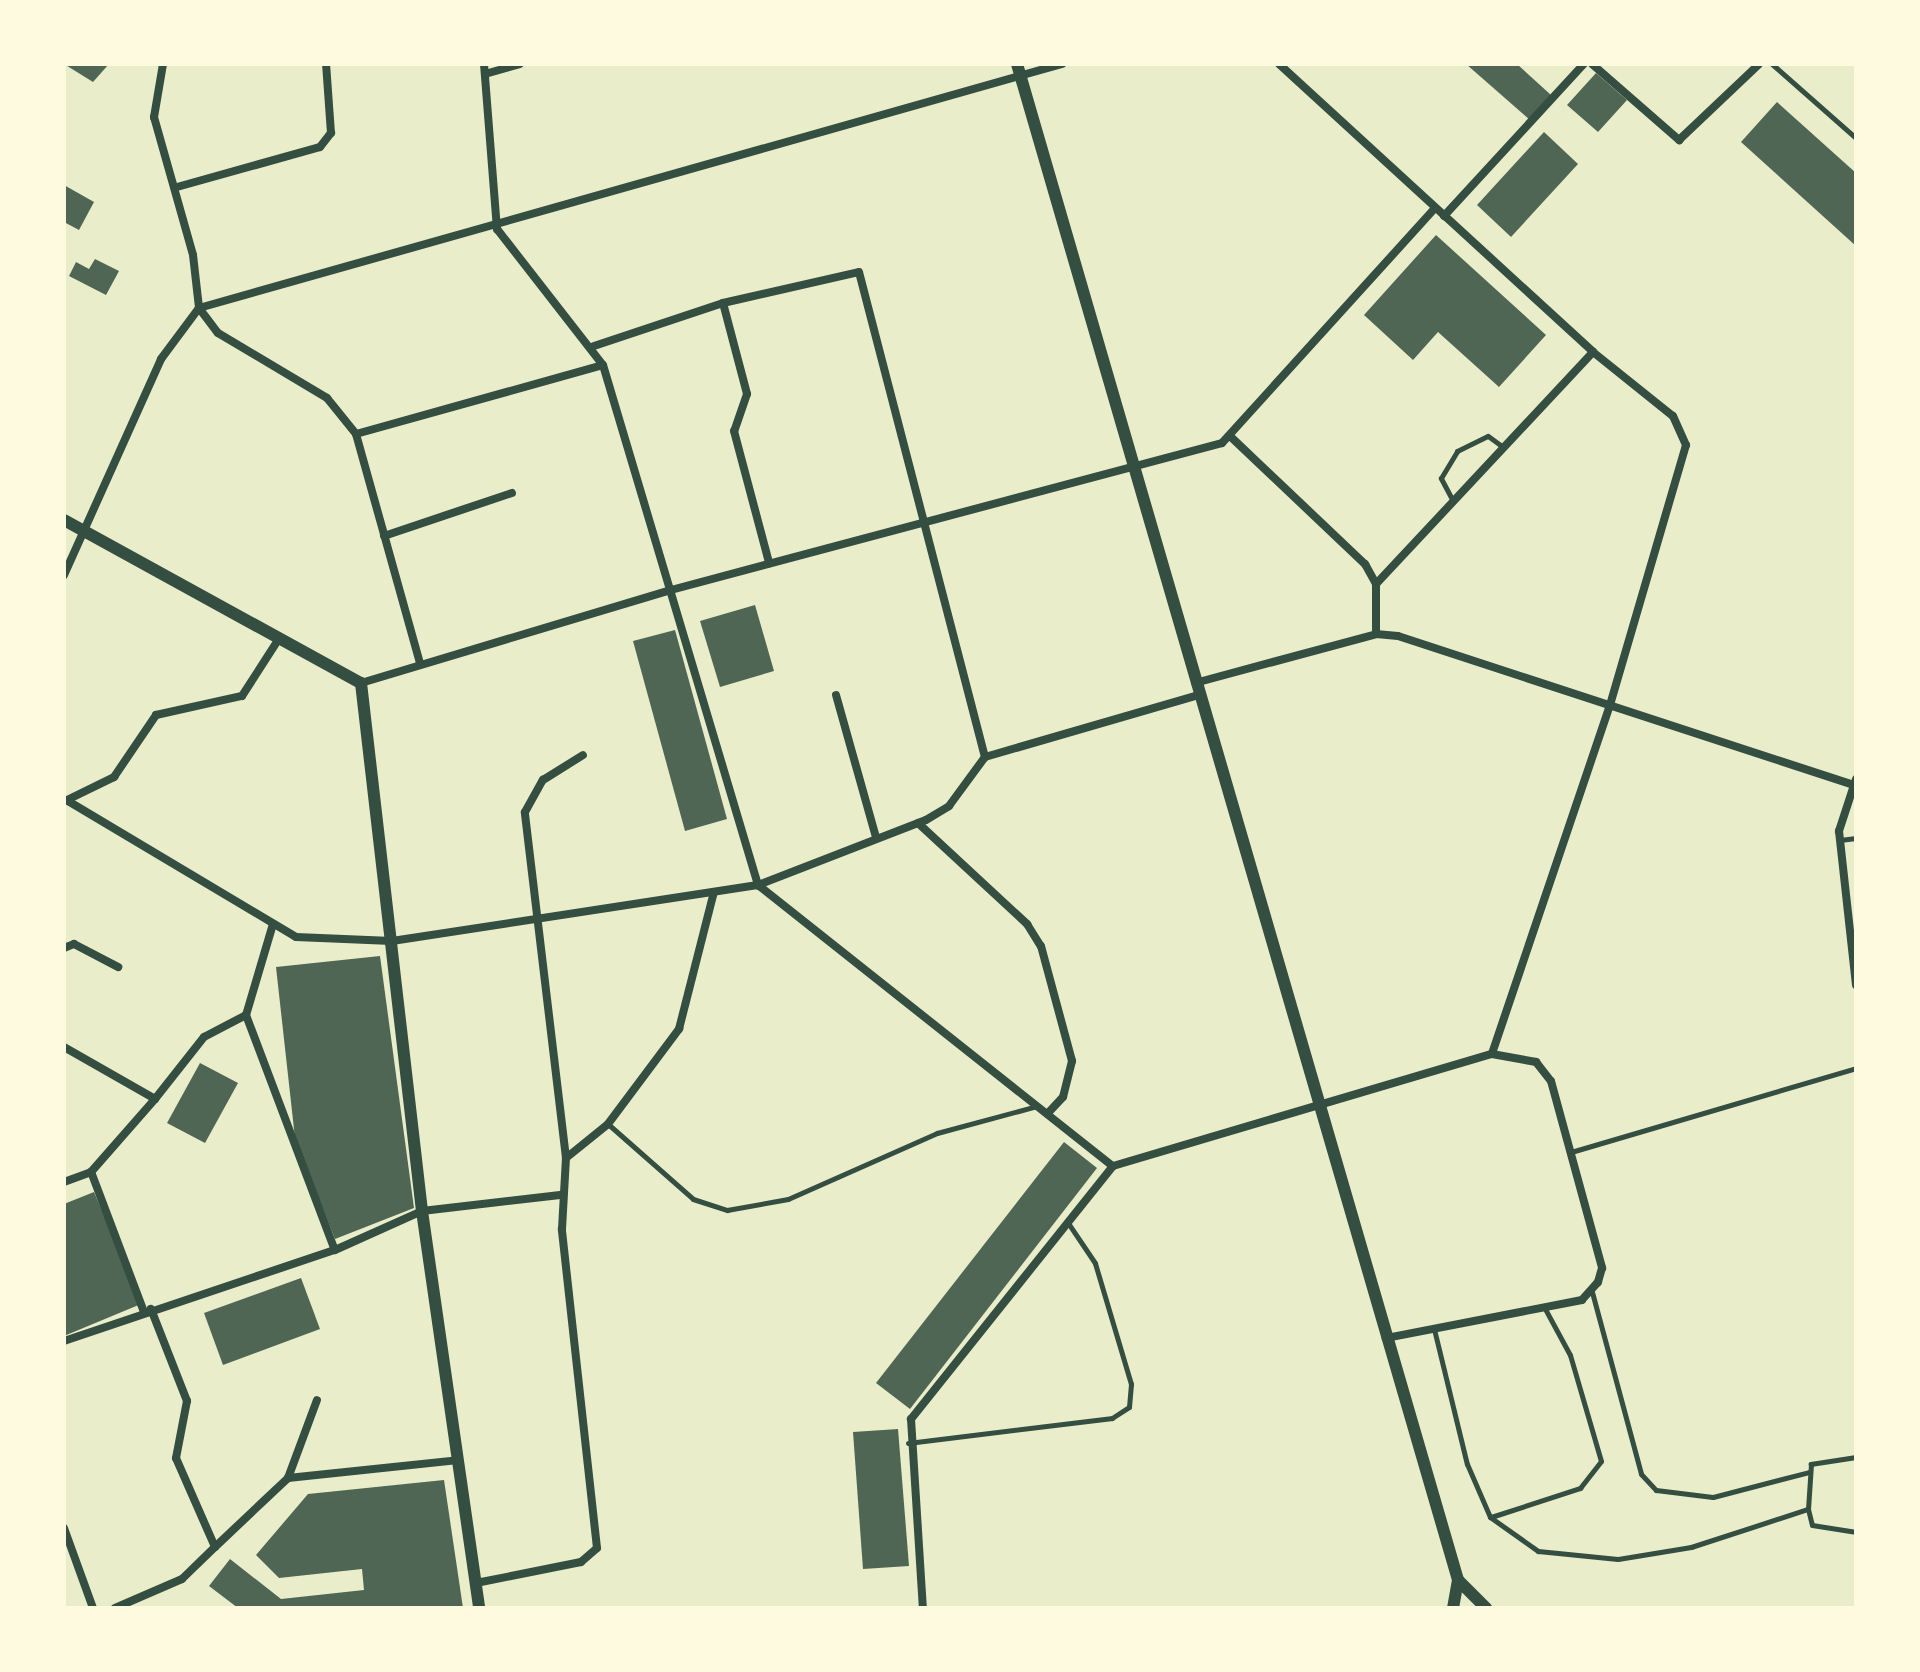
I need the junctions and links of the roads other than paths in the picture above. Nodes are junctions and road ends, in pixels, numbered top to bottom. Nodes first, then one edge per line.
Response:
1 (163, 64) edge
2 (326, 64) edge
3 (484, 64) edge
4 (520, 64) edge
5 (1017, 64) edge
6 (1062, 64) edge
7 (1279, 64) edge
8 (1584, 64) edge
9 (1592, 64) edge
10 (1759, 64) edge
11 (1772, 64) edge
12 (485, 74) junction
13 (1021, 78) junction
14 (1856, 138) edge
15 (177, 187) junction
16 (1435, 208) junction
17 (1444, 216) junction
18 (497, 229) junction
19 (723, 303) junction
20 (199, 308) junction
21 (594, 346) junction
22 (1593, 352) junction
23 (603, 365) junction
24 (356, 434) junction
25 (1231, 437) junction
26 (1503, 447) junction
27 (1130, 463) junction
28 (512, 493) dead end
29 (1453, 501) junction
30 (928, 519) junction
31 (64, 520) edge
32 (87, 533) junction
33 (384, 536) junction
34 (769, 563) junction
35 (64, 575) edge
36 (1376, 584) junction
37 (671, 590) junction
38 (1376, 634) junction
39 (280, 637) junction
40 (420, 663) junction
41 (361, 683) junction
42 (1196, 689) junction
43 (836, 695) dead end
44 (1610, 705) junction
45 (583, 755) dead end
46 (985, 757) junction
47 (1855, 782) edge
48 (66, 801) edge
49 (918, 823) junction
50 (876, 837) junction
51 (1856, 838) edge
52 (1840, 840) junction
53 (758, 885) junction
54 (714, 892) junction
55 (539, 921) junction
56 (273, 924) junction
57 (392, 941) junction
58 (64, 948) edge
59 (118, 967) dead end
60 (1856, 985) edge
61 (246, 1015) junction
62 (64, 1047) edge
63 (1492, 1054) junction
64 (1856, 1068) edge
65 (155, 1099) junction
66 (1037, 1106) junction
67 (1318, 1107) junction
68 (1047, 1114) junction
69 (608, 1124) junction
70 (1571, 1152) junction
71 (566, 1158) junction
72 (1113, 1166) junction
73 (91, 1172) junction
74 (64, 1182) edge
75 (560, 1195) junction
76 (422, 1211) junction
77 (1067, 1222) junction
78 (335, 1250) junction
79 (1592, 1292) junction
80 (1544, 1307) junction
81 (148, 1310) junction
82 (1434, 1329) junction
83 (1386, 1338) junction
84 (64, 1341) edge
85 (317, 1400) dead end
86 (908, 1443) junction
87 (1856, 1457) edge
88 (458, 1460) junction
89 (1809, 1472) junction
90 (288, 1478) junction
91 (1808, 1509) junction
92 (1490, 1517) junction
93 (64, 1528) edge
94 (1856, 1532) edge
95 (215, 1547) junction
96 (1458, 1580) junction
97 (476, 1583) junction
98 (93, 1608) edge
99 (115, 1608) edge
100 (479, 1608) edge
101 (923, 1608) edge
102 (1453, 1608) edge
103 (1486, 1608) edge

1 - 15 street
2 - 15 street
3 - 12 street
4 - 12 street
5 - 13 street
6 - 13 street
7 - 16 street
8 - 17 street
9 - 10 street
11 - 14 lane
12 - 18 street
13 - 18 street
13 - 27 street
15 - 20 street
16 - 17 street
16 - 25 street
17 - 22 street
18 - 20 street
18 - 21 street
19 - 21 street
19 - 30 street
19 - 34 street
20 - 24 street
20 - 32 street
21 - 23 street
22 - 26 street
22 - 44 street
23 - 24 street
23 - 37 street
24 - 33 street
25 - 27 street
25 - 36 street
26 - 29 street
26 - 29 lane
27 - 30 street
27 - 42 street
28 - 33 street
29 - 36 street
30 - 34 street
30 - 46 street
31 - 32 street
32 - 35 street
32 - 39 street
33 - 40 street
34 - 37 street
36 - 38 street
37 - 40 street
37 - 53 street
38 - 42 street
38 - 44 street
39 - 41 street
39 - 48 street
40 - 41 street
41 - 57 street
42 - 46 street
42 - 67 street
43 - 50 street
44 - 47 street
44 - 63 street
45 - 55 street
46 - 49 street
47 - 52 street
48 - 56 street
49 - 50 street
49 - 68 street
50 - 53 street
51 - 52 lane
52 - 60 street
53 - 54 street
53 - 66 street
54 - 55 street
54 - 69 street
55 - 57 street
55 - 71 street
56 - 57 street
56 - 61 street
57 - 76 street
58 - 59 street
61 - 65 street
61 - 78 street
62 - 65 street
63 - 67 street
63 - 70 street
64 - 70 lane
65 - 73 street
66 - 68 street
66 - 69 lane
67 - 72 street
67 - 83 street
68 - 72 street
69 - 71 street
70 - 79 street
71 - 75 street
72 - 77 street
73 - 74 street
73 - 81 street
75 - 76 street
75 - 97 street
76 - 78 street
76 - 88 street
77 - 86 street
77 - 86 lane
78 - 81 street
79 - 80 street
79 - 89 lane
80 - 82 street
80 - 92 lane
81 - 84 street
81 - 95 street
82 - 83 street
82 - 92 lane
83 - 96 street
85 - 90 street
86 - 101 street
87 - 89 lane
88 - 90 street
88 - 97 street
89 - 91 lane
90 - 95 street
91 - 92 lane
91 - 94 lane
93 - 98 street
95 - 99 street
96 - 102 street
96 - 103 street
97 - 100 street

